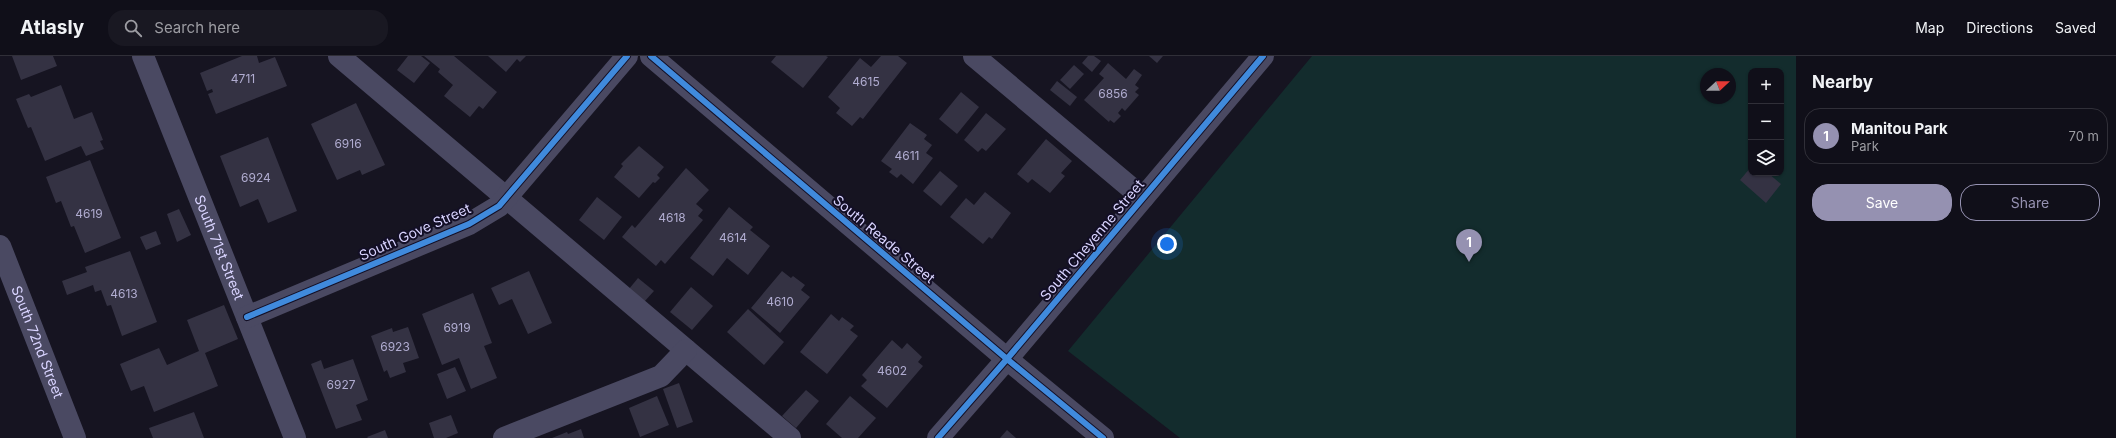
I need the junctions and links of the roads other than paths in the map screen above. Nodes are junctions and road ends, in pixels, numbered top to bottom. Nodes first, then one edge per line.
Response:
1 (143, 56) edge
2 (339, 56) edge
3 (627, 56) edge
4 (651, 56) edge
5 (974, 56) edge
6 (1263, 56) edge
7 (506, 198) junction
8 (1144, 198) junction
9 (0, 246) edge
10 (247, 317) junction
11 (686, 350) junction
12 (1007, 360) junction
13 (75, 438) edge
14 (295, 438) edge
15 (504, 438) edge
16 (790, 438) edge
17 (938, 438) edge
18 (1103, 438) edge

1 - 10 street, South 71st Street
2 - 7 street
3 - 7 street, South Gove Street
4 - 12 street, South Reade Street
5 - 8 street
6 - 8 street, South Cheyenne Street
7 - 10 street, South Gove Street
7 - 11 street
8 - 12 street, South Cheyenne Street
9 - 13 street, South 72nd Street
10 - 14 street, South 71st Street
11 - 15 street
11 - 16 street
12 - 17 street, South Cheyenne Street
12 - 18 street, South Reade Street

